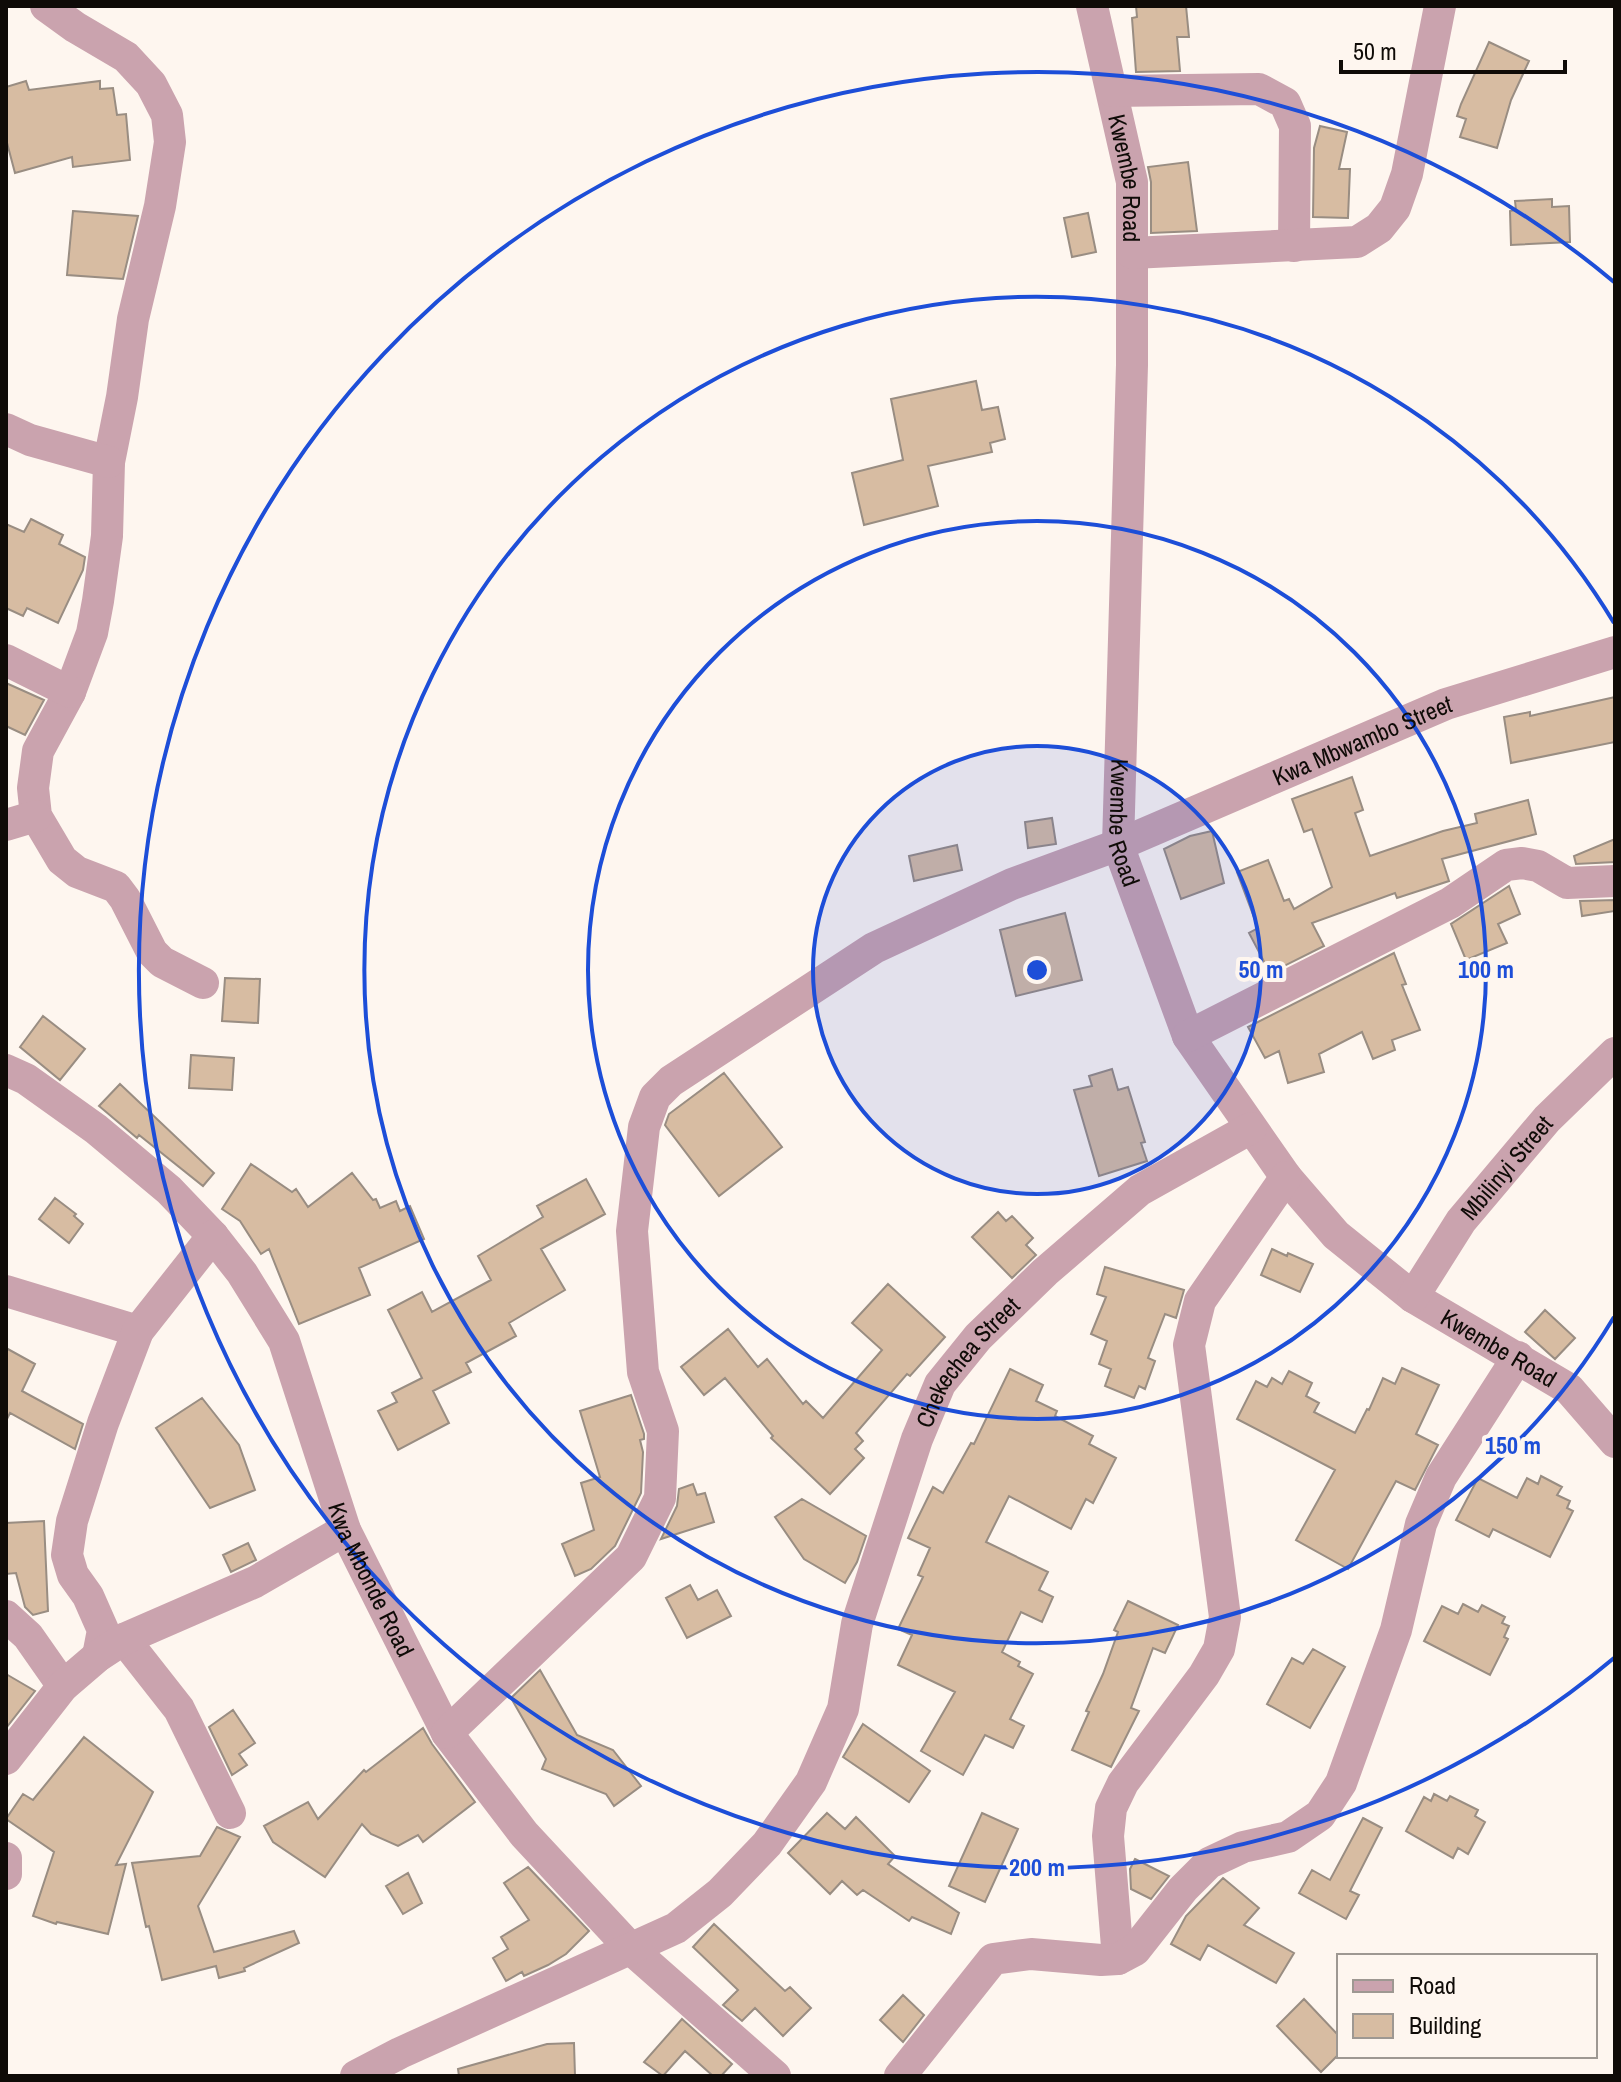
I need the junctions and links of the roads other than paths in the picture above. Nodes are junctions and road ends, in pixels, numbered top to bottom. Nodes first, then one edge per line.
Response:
1 (46, 6) edge
2 (1092, 6) edge
3 (1440, 6) edge
4 (1112, 91) junction
5 (1294, 246) junction
6 (1132, 253) junction
7 (6, 429) edge
8 (109, 462) junction
9 (1615, 652) edge
10 (6, 660) edge
11 (70, 692) junction
12 (21, 820) edge
13 (1118, 845) junction
14 (1615, 881) edge
15 (203, 983) dead end
16 (1188, 1036) junction
17 (1615, 1053) edge
18 (6, 1070) edge
19 (1251, 1128) junction
20 (1286, 1177) junction
21 (213, 1236) junction
22 (6, 1291) edge
23 (1413, 1297) junction
24 (138, 1331) junction
25 (1518, 1357) junction
26 (1615, 1442) edge
27 (345, 1530) junction
28 (6, 1616) edge
29 (111, 1647) junction
30 (63, 1686) junction
31 (447, 1733) junction
32 (6, 1759) edge
33 (230, 1813) dead end
34 (6, 1858) edge
35 (6, 1874) edge
36 (632, 1950) junction
37 (1118, 1959) junction
38 (356, 2076) edge
39 (775, 2076) edge
40 (900, 2076) edge

1 - 8 street
2 - 4 street, Kwembe Road
3 - 5 street
4 - 5 street
4 - 6 street, Kwembe Road
5 - 6 street
6 - 13 street, Kwembe Road
7 - 8 street
8 - 11 street
9 - 13 street, Kwa Mbwambo Street
10 - 11 street
11 - 12 street
12 - 15 street
13 - 16 street, Kwembe Road
13 - 31 street, Kwa Mbwambo Street
14 - 16 street
16 - 19 street, Kwembe Road
17 - 23 street, Mbilinyi Street
18 - 21 street, Kwa Mbonde Road
19 - 20 street, Kwembe Road
19 - 36 street, Chekechea Street
20 - 23 street, Kwembe Road
20 - 37 street
21 - 24 street
21 - 27 street, Kwa Mbonde Road
22 - 24 street
23 - 25 street, Kwembe Road
24 - 29 street
25 - 26 street, Kwembe Road
25 - 37 street
27 - 29 street
27 - 31 street, Kwa Mbonde Road
28 - 30 street
29 - 30 street
29 - 33 street
30 - 32 street
31 - 36 street, Kwa Mbonde Road
34 - 35 street
36 - 38 street, Chekechea Street
36 - 39 street, Kwa Mbonde Road
37 - 40 street

